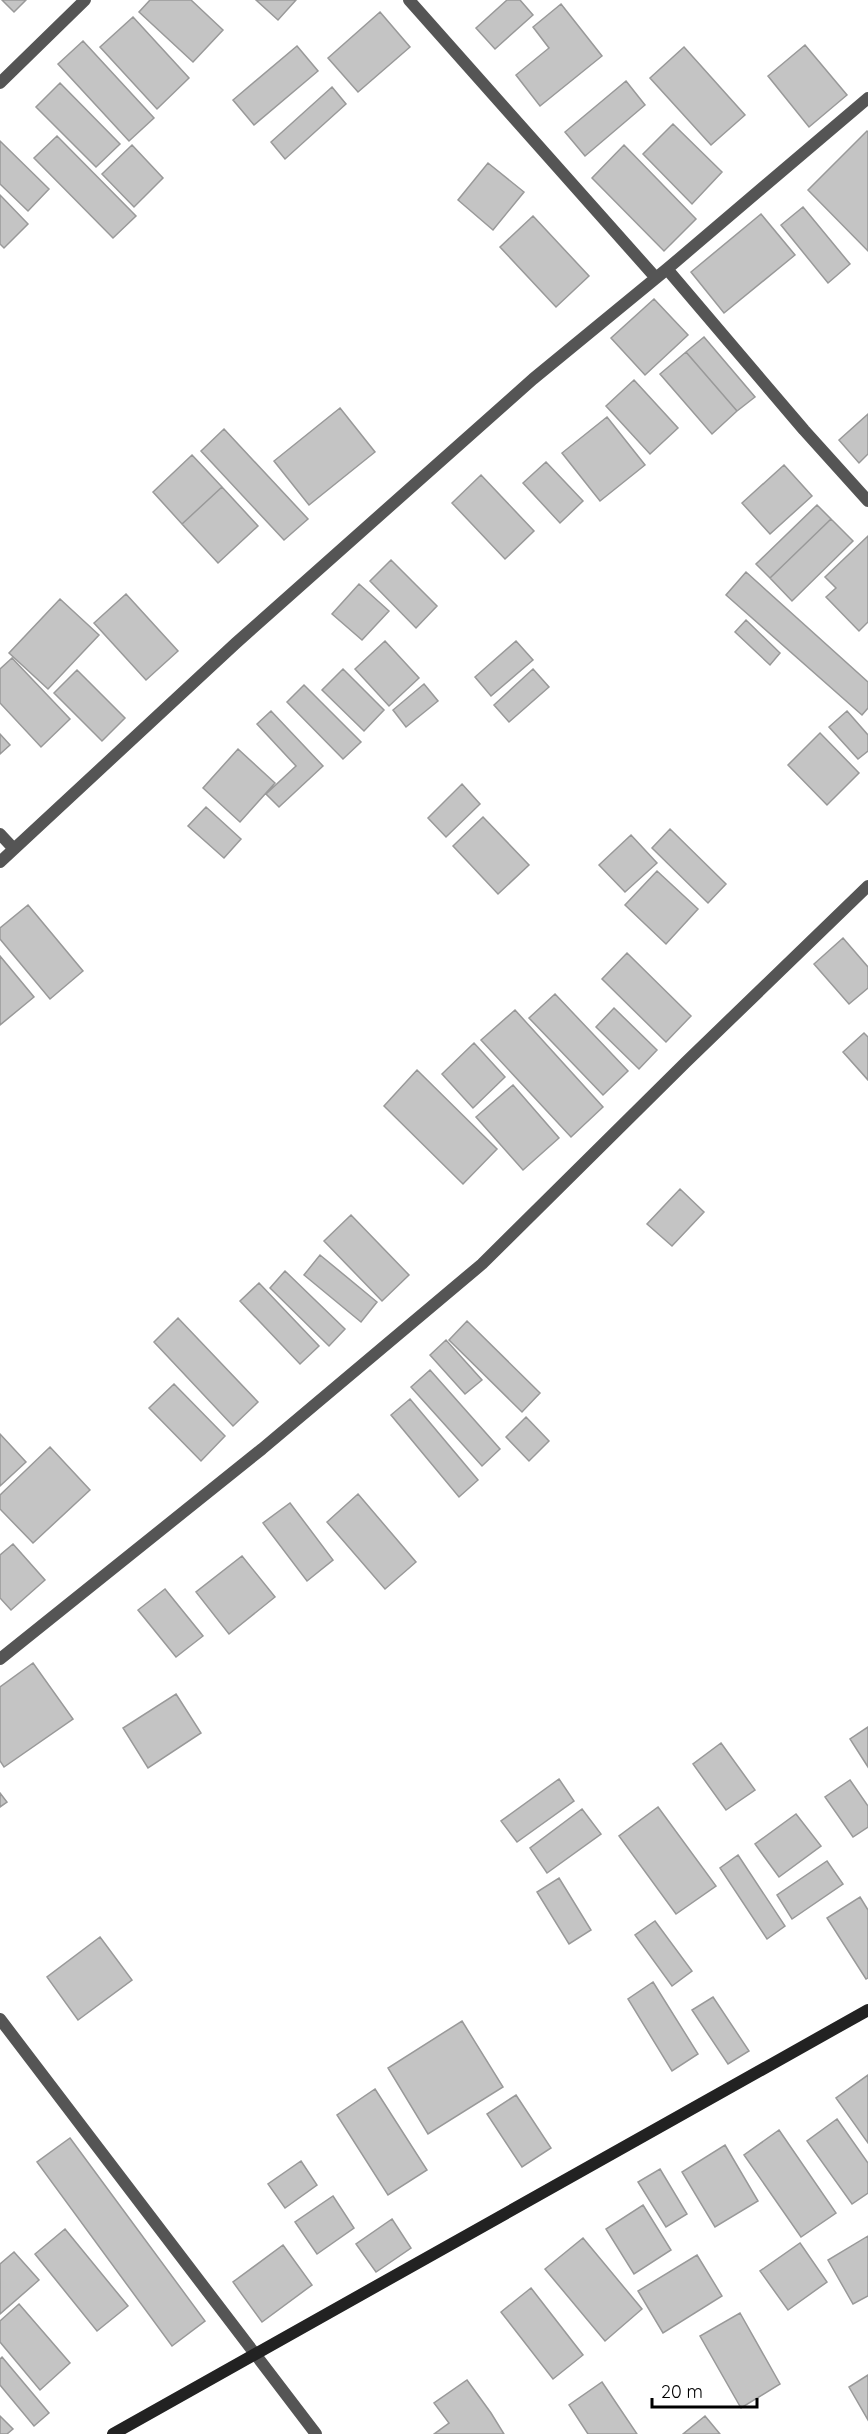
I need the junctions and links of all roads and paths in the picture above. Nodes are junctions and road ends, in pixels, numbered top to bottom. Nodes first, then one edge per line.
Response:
1 (85, 0) edge
2 (409, 0) edge
3 (0, 82) edge
4 (868, 98) edge
5 (667, 270) junction
6 (656, 278) junction
7 (868, 501) edge
8 (0, 834) edge
9 (14, 849) junction
10 (0, 862) edge
11 (868, 886) edge
12 (0, 1659) edge
13 (868, 2010) edge
14 (0, 2019) edge
15 (255, 2355) junction
16 (113, 2434) edge
17 (316, 2434) edge

1 - 3 street
2 - 6 street
4 - 5 street
5 - 6 street
5 - 7 street
6 - 9 street
8 - 9 street
9 - 10 street
11 - 12 street
13 - 15 main road
14 - 15 street
15 - 16 main road
15 - 17 street

